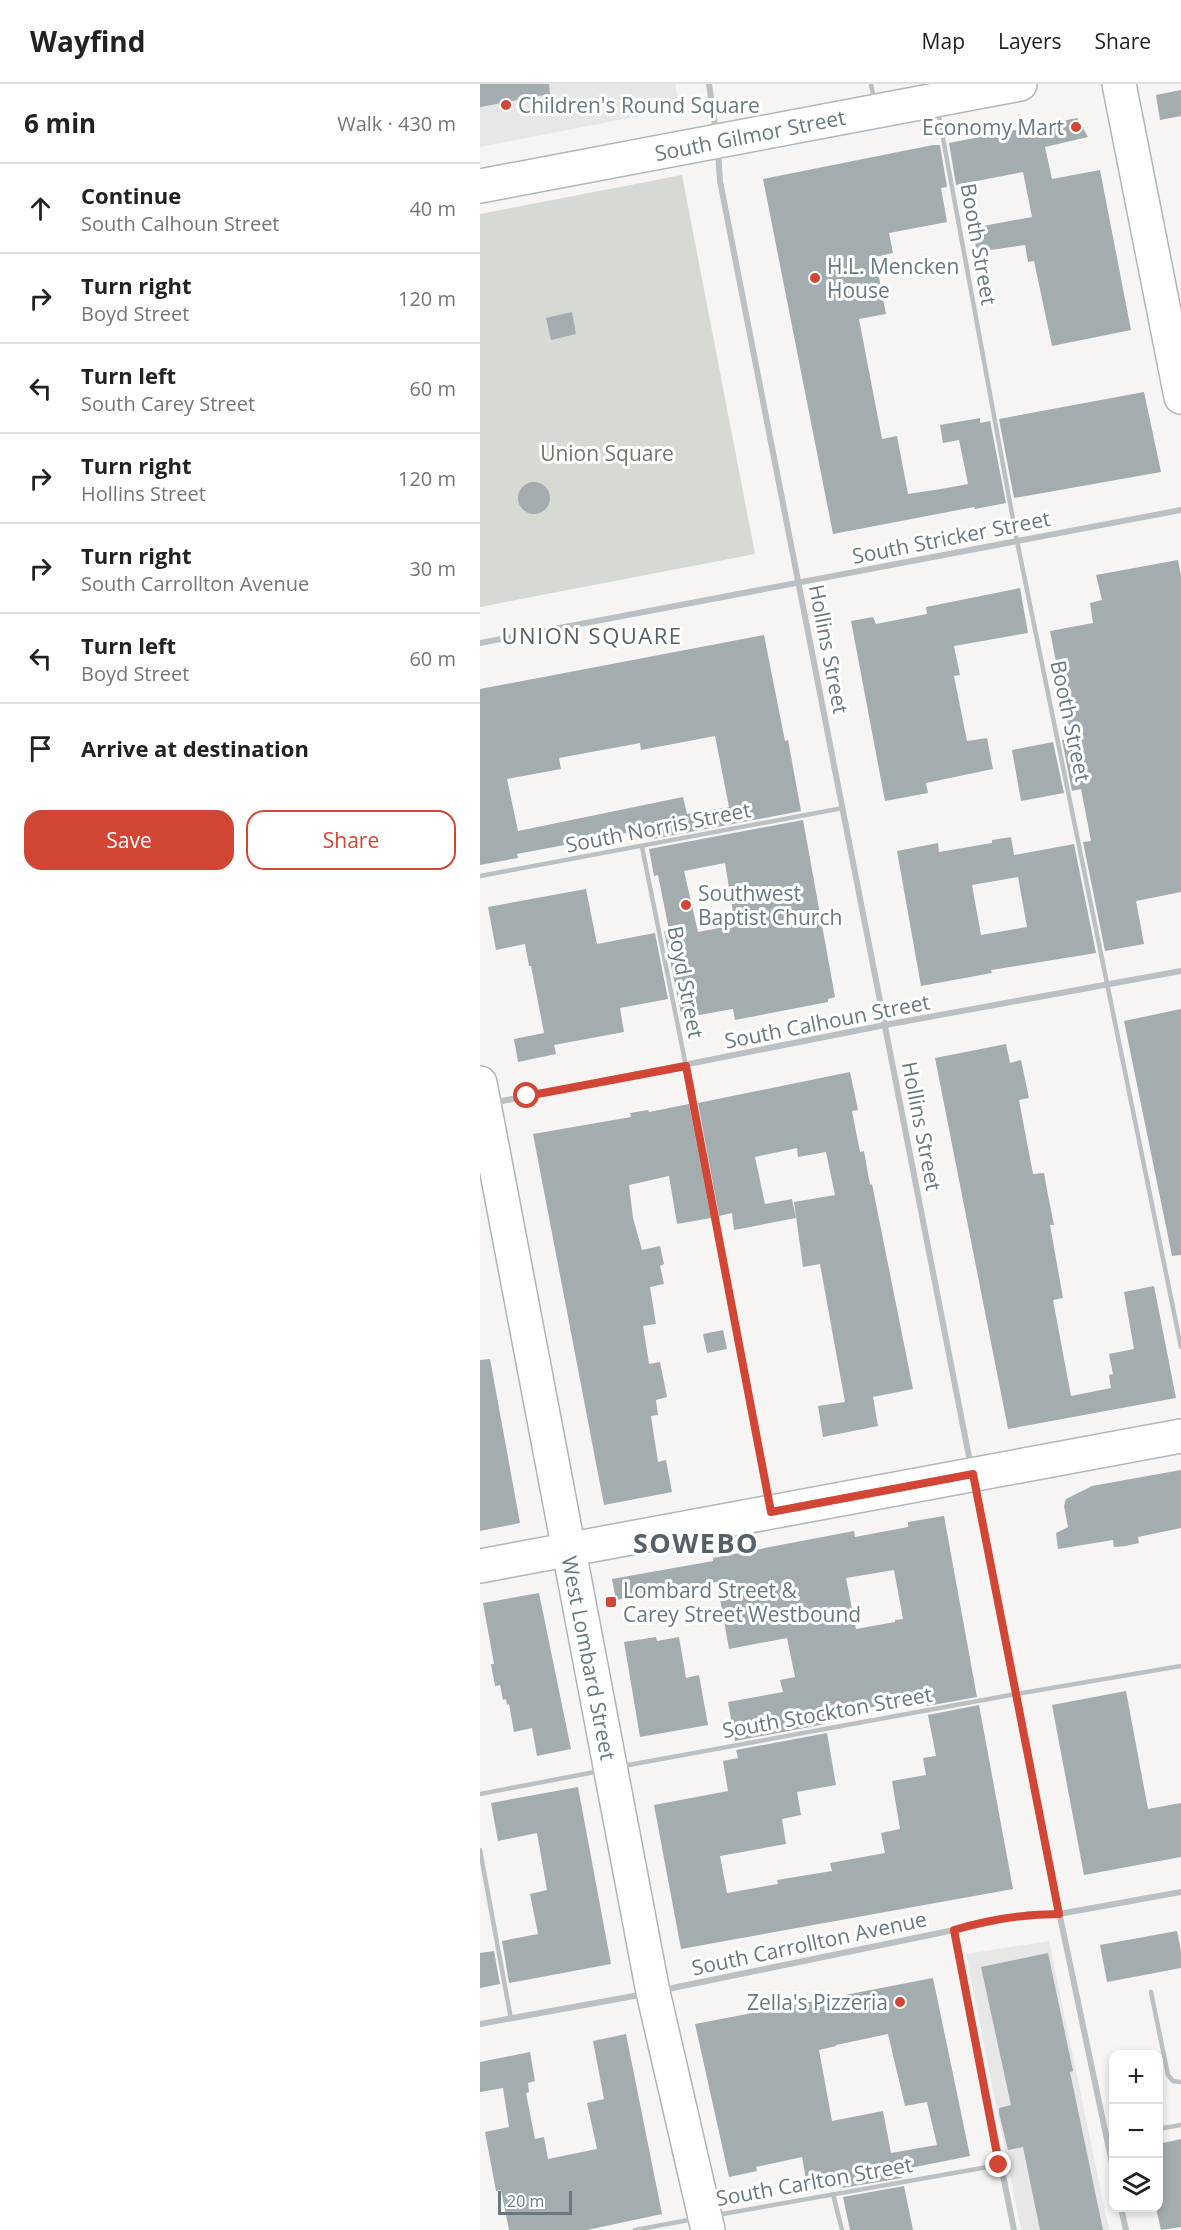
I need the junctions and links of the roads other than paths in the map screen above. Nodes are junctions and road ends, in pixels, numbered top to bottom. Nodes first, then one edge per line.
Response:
1 (709, 84) edge
2 (1020, 84) edge
3 (1119, 84) edge
4 (873, 98) edge
5 (936, 100) junction
6 (717, 142) junction
7 (480, 186) edge
8 (1181, 397) edge
9 (1181, 510) edge
10 (1017, 541) junction
11 (799, 583) junction
12 (480, 643) edge
13 (843, 808) junction
14 (642, 847) junction
15 (480, 876) edge
16 (1181, 971) edge
17 (1108, 984) junction
18 (885, 1025) junction
19 (686, 1066) junction
20 (481, 1098) edge
21 (1181, 1347) edge
22 (1181, 1436) edge
23 (973, 1474) junction
24 (771, 1512) junction
25 (569, 1550) junction
26 (480, 1566) edge
27 (1181, 1666) edge
28 (1016, 1694) junction
29 (610, 1769) junction
30 (480, 1794) edge
31 (480, 1850) edge
32 (1181, 1892) edge
33 (1059, 1914) junction
34 (954, 1930) junction
35 (652, 1992) junction
36 (1151, 1992) dead end
37 (511, 2020) junction
38 (480, 2024) edge
39 (1181, 2082) edge
40 (1181, 2125) edge
41 (1163, 2128) edge
42 (1109, 2134) edge
43 (999, 2165) junction
44 (833, 2194) junction
45 (1122, 2212) edge
46 (707, 2224) edge
47 (635, 2230) edge
48 (842, 2230) edge
49 (1014, 2230) edge
50 (1125, 2230) edge

1 - 6 street, Hollins Street
2 - 5 main road, South Gilmor Street
3 - 8 main road
4 - 5 main road, South Gilmor Street
4 - 6 main road, South Gilmor Street
5 - 10 lane, Booth Street
6 - 7 main road, South Gilmor Street
6 - 11 street, Hollins Street
9 - 10 street, South Stricker Street
10 - 11 street, South Stricker Street
10 - 17 lane, Booth Street
11 - 12 street, South Stricker Street
11 - 13 street, Hollins Street
13 - 14 lane, South Norris Street
13 - 18 street, Hollins Street
14 - 15 lane, South Norris Street
14 - 19 lane, Boyd Street
16 - 17 street, South Calhoun Street
17 - 18 street, South Calhoun Street
17 - 21 lane, Booth Street
18 - 19 street, South Calhoun Street
18 - 23 street, Hollins Street
19 - 20 street, South Calhoun Street
19 - 24 lane, Boyd Street
20 - 25 main road, West Lombard Street
22 - 23 main road
23 - 24 main road
23 - 28 street, Hollins Street
24 - 25 main road
25 - 26 main road
25 - 29 main road, West Lombard Street
27 - 28 lane, South Stockton Street
28 - 29 lane, South Stockton Street
28 - 33 street, Hollins Street
29 - 30 lane, South Stockton Street
29 - 35 main road, West Lombard Street
31 - 37 lane
32 - 33 street, South Carrollton Avenue
33 - 34 street, South Carrollton Avenue
33 - 42 street, Hollins Street
34 - 35 street, South Carrollton Avenue
34 - 43 street
35 - 37 street, South Carrollton Avenue
35 - 46 main road, West Lombard Street
36 - 39 lane
37 - 38 street, South Carrollton Avenue
40 - 41 lane
43 - 44 lane, South Carlton Street
43 - 49 street
44 - 46 lane, South Carlton Street
44 - 48 lane
45 - 50 street
46 - 47 lane, South Carlton Street

